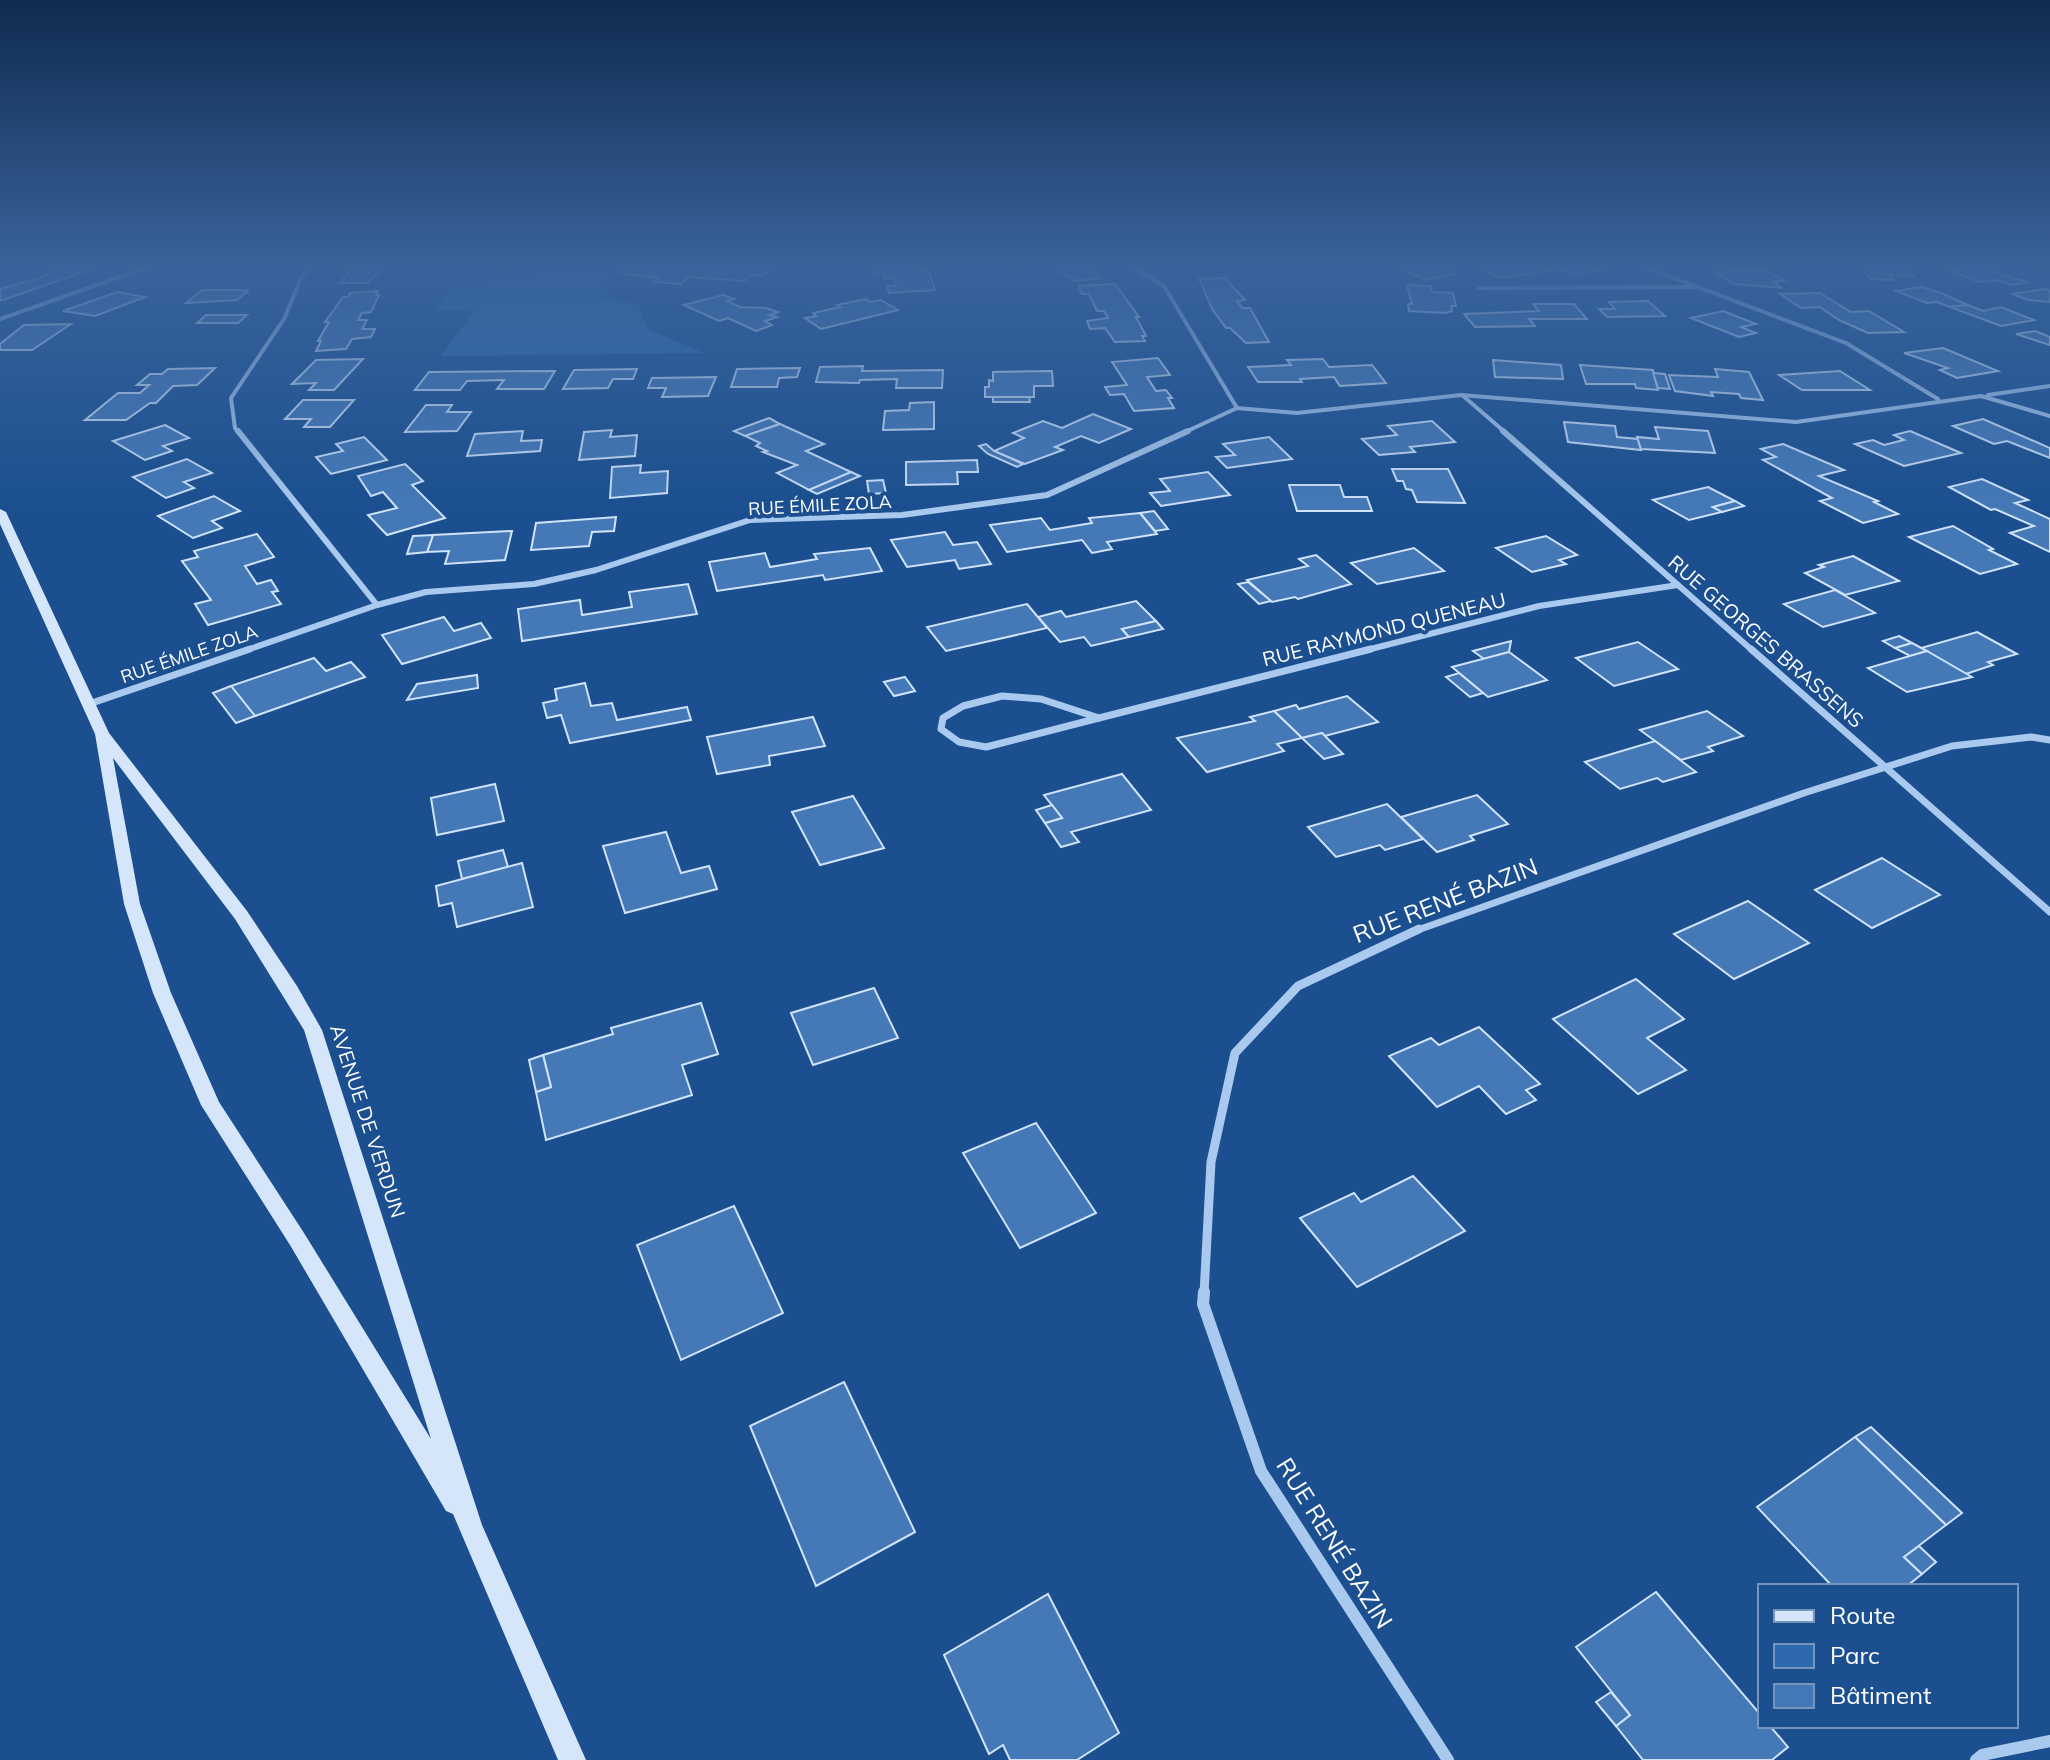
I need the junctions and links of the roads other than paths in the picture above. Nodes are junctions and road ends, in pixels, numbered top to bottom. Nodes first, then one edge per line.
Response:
1 (266, 346) edge
2 (1200, 346) edge
3 (1851, 346) edge
4 (2050, 386) edge
5 (1461, 395) junction
6 (1981, 396) junction
7 (1938, 399) junction
8 (1237, 408) junction
9 (2050, 416) edge
10 (0, 512) edge
11 (1678, 585) junction
12 (377, 605) junction
13 (89, 704) junction
14 (1101, 719) junction
15 (102, 734) junction
16 (2050, 740) edge
17 (1887, 769) junction
18 (2050, 912) edge
19 (470, 1527) junction
20 (2050, 1741) edge
21 (572, 1760) edge
22 (1448, 1760) edge
23 (1976, 1760) edge

1 - 12 street
2 - 8 street
3 - 7 street
4 - 6 street
5 - 7 street
5 - 8 street
5 - 11 street, RUE GEORGES BRASSENS
6 - 7 street
6 - 9 street
8 - 12 street, RUE ÉMILE ZOLA
10 - 13 main road, AVENUE DE VERDUN
11 - 14 street, RUE RAYMOND QUENEAU
11 - 17 street, RUE GEORGES BRASSENS
12 - 13 street, RUE ÉMILE ZOLA
13 - 15 main road, AVENUE DE VERDUN
14 - 14 street, RUE RAYMOND QUENEAU
15 - 19 main road, AVENUE DE VERDUN
15 - 19 main road, AVENUE DE VERDUN
16 - 17 street, RUE RENÉ BAZIN
17 - 18 street, RUE GEORGES BRASSENS
17 - 22 street, RUE RENÉ BAZIN
19 - 21 main road, AVENUE DE VERDUN
20 - 23 street

